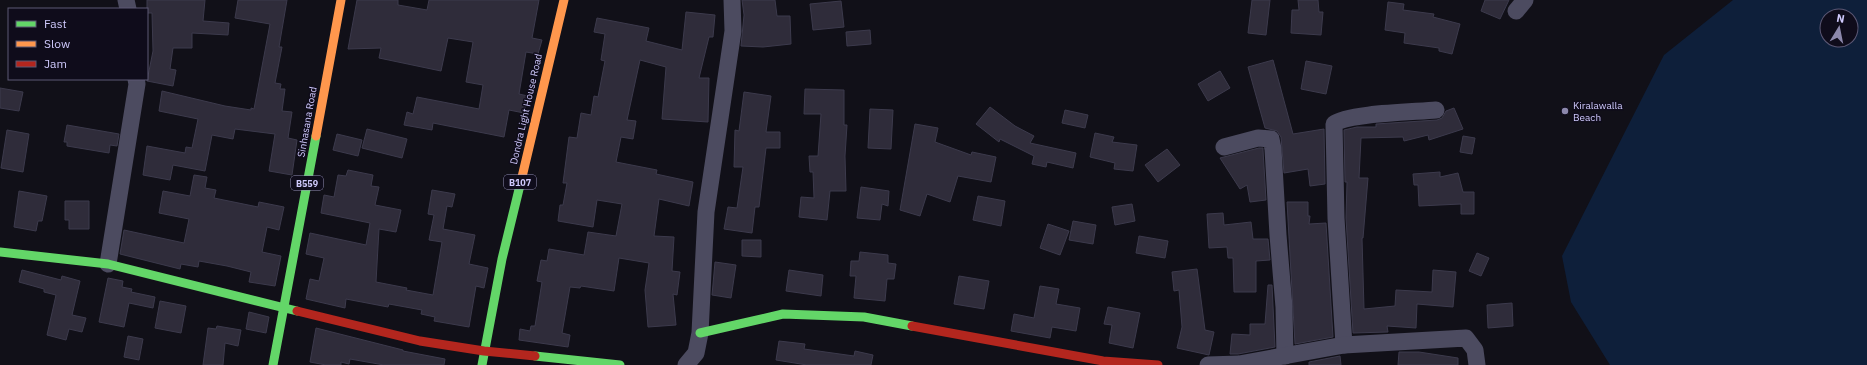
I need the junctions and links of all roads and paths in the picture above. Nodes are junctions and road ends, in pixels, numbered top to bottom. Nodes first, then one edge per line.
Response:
1 (340, 0) edge
2 (564, 0) edge
3 (732, 0) edge
4 (136, 80) edge
5 (1436, 110) dead end
6 (1224, 147) dead end
7 (0, 252) edge
8 (108, 264) junction
9 (285, 306) junction
10 (700, 333) junction
11 (1344, 345) junction
12 (484, 351) junction
13 (1285, 356) junction
14 (272, 365) edge
15 (482, 365) edge
16 (620, 365) edge
17 (686, 365) edge
18 (1158, 365) edge
19 (1208, 365) edge
20 (1477, 365) edge

1 - 9 street, Sinhasana Road / B559
2 - 12 street, Dondra Light House Road / B107
3 - 10 street
4 - 8 street
5 - 11 street
6 - 13 street
7 - 8 street
8 - 9 street
9 - 12 street
9 - 14 street, Sinhasana Road / B559
10 - 17 street
10 - 18 street
11 - 13 street
11 - 20 street
12 - 15 street, Dondra Light House Road / B107
12 - 16 street
13 - 19 street

